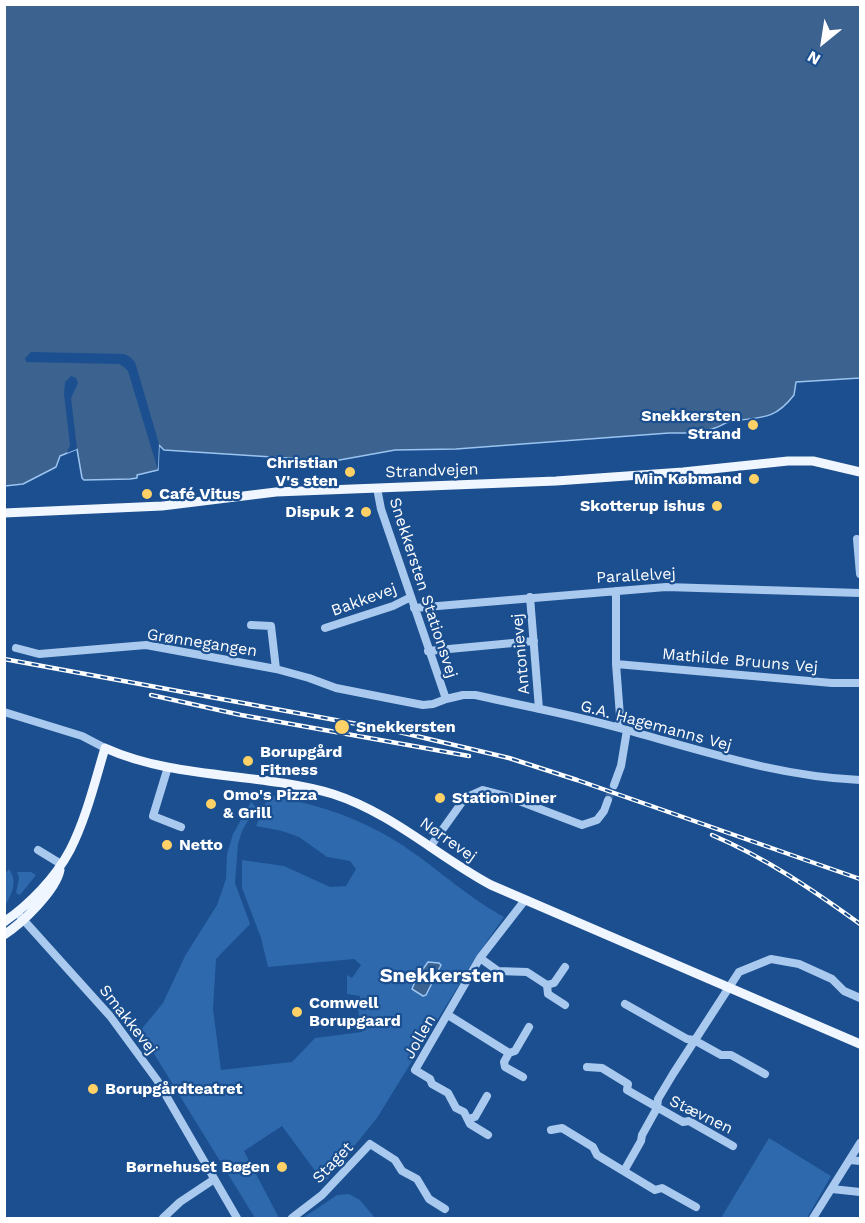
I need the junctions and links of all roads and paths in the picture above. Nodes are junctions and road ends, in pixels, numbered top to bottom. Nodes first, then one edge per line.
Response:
1 (861, 472) edge
2 (377, 488) junction
3 (4, 513) edge
4 (857, 539) dead end
5 (861, 574) edge
6 (616, 591) junction
7 (861, 593) edge
8 (411, 597) junction
9 (530, 597) junction
10 (414, 608) junction
11 (252, 625) dead end
12 (325, 628) dead end
13 (534, 641) junction
14 (16, 648) dead end
15 (428, 651) junction
16 (616, 664) junction
17 (276, 669) junction
18 (309, 678) joint
19 (861, 683) edge
20 (446, 699) junction
21 (539, 709) junction
22 (4, 712) edge
23 (618, 728) junction
24 (627, 730) junction
25 (105, 748) junction
26 (168, 767) junction
27 (861, 780) edge
28 (614, 785) tunnel mouth
29 (608, 800) tunnel mouth
30 (181, 827) dead end
31 (430, 847) junction
32 (38, 850) dead end
33 (61, 864) junction
34 (525, 900) junction
35 (20, 916) junction
36 (4, 922) edge
37 (4, 935) edge
38 (480, 958) junction
39 (565, 967) dead end
40 (547, 985) junction
41 (728, 987) junction
42 (861, 998) edge
43 (625, 1004) dead end
44 (565, 1005) dead end
45 (448, 1015) junction
46 (529, 1027) dead end
47 (694, 1040) junction
48 (861, 1044) edge
49 (509, 1053) junction
50 (586, 1067) dead end
51 (765, 1074) dead end
52 (523, 1077) dead end
53 (487, 1096) dead end
54 (657, 1108) junction
55 (468, 1119) junction
56 (551, 1130) dead end
57 (488, 1135) dead end
58 (861, 1143) edge
59 (733, 1146) dead end
60 (850, 1160) junction
61 (861, 1161) edge
62 (624, 1171) junction
63 (213, 1180) junction
64 (831, 1189) junction
65 (861, 1192) edge
66 (696, 1207) dead end
67 (445, 1209) dead end
68 (163, 1218) edge
69 (237, 1218) edge
70 (292, 1218) edge
71 (813, 1218) edge

1 - 2 main road, Strandvejen
2 - 3 main road, Strandvejen
2 - 8 street, Snekkersten Stationsvej
4 - 5 street
6 - 7 street, Parallelvej
6 - 9 street, Parallelvej
6 - 16 street
8 - 10 street, Snekkersten Stationsvej
8 - 12 street, Bakkevej
9 - 10 street, Parallelvej
9 - 13 street, Antonievej
10 - 15 street, Snekkersten Stationsvej
11 - 17 street, Grønnegangen
13 - 15 street
13 - 21 street, Antonievej
14 - 17 street, Grønnegangen
15 - 20 street, Snekkersten Stationsvej
16 - 19 street, Mathilde Bruuns Vej
16 - 23 street
17 - 18 street, Grønnegangen
18 - 20 street, Snekkersten Stationsvej
20 - 21 street, G.A. Hagemanns Vej
21 - 23 street, G.A. Hagemanns Vej
22 - 25 street, Nørrevej
23 - 24 street, G.A. Hagemanns Vej
24 - 27 street, G.A. Hagemanns Vej
24 - 28 street
25 - 26 main road, Nørrevej
25 - 33 main road
26 - 30 street
26 - 31 main road, Nørrevej
29 - 31 street
31 - 34 main road, Nørrevej
32 - 33 street
33 - 35 main road
34 - 38 street, Jollen
34 - 41 main road, Nørrevej
35 - 36 main road
35 - 37 main road
35 - 63 street, Smakkevej
38 - 40 street
38 - 45 street, Jollen
39 - 40 street
40 - 44 street
41 - 42 street, Stævnen
41 - 47 street, Stævnen
41 - 48 main road, Nørrevej
43 - 47 street
45 - 49 street, Jollen
45 - 55 street, Jollen
46 - 49 street
47 - 51 street
47 - 54 street, Stævnen
49 - 52 street
50 - 54 street, Stævnen
53 - 55 street
54 - 59 street, Stævnen
54 - 62 street, Stævnen
55 - 57 street, Jollen
56 - 62 street
58 - 60 street
60 - 61 street
60 - 64 street
62 - 66 street
63 - 68 street
63 - 69 street, Smakkevej
64 - 65 street
64 - 71 street
67 - 70 street, Staget

